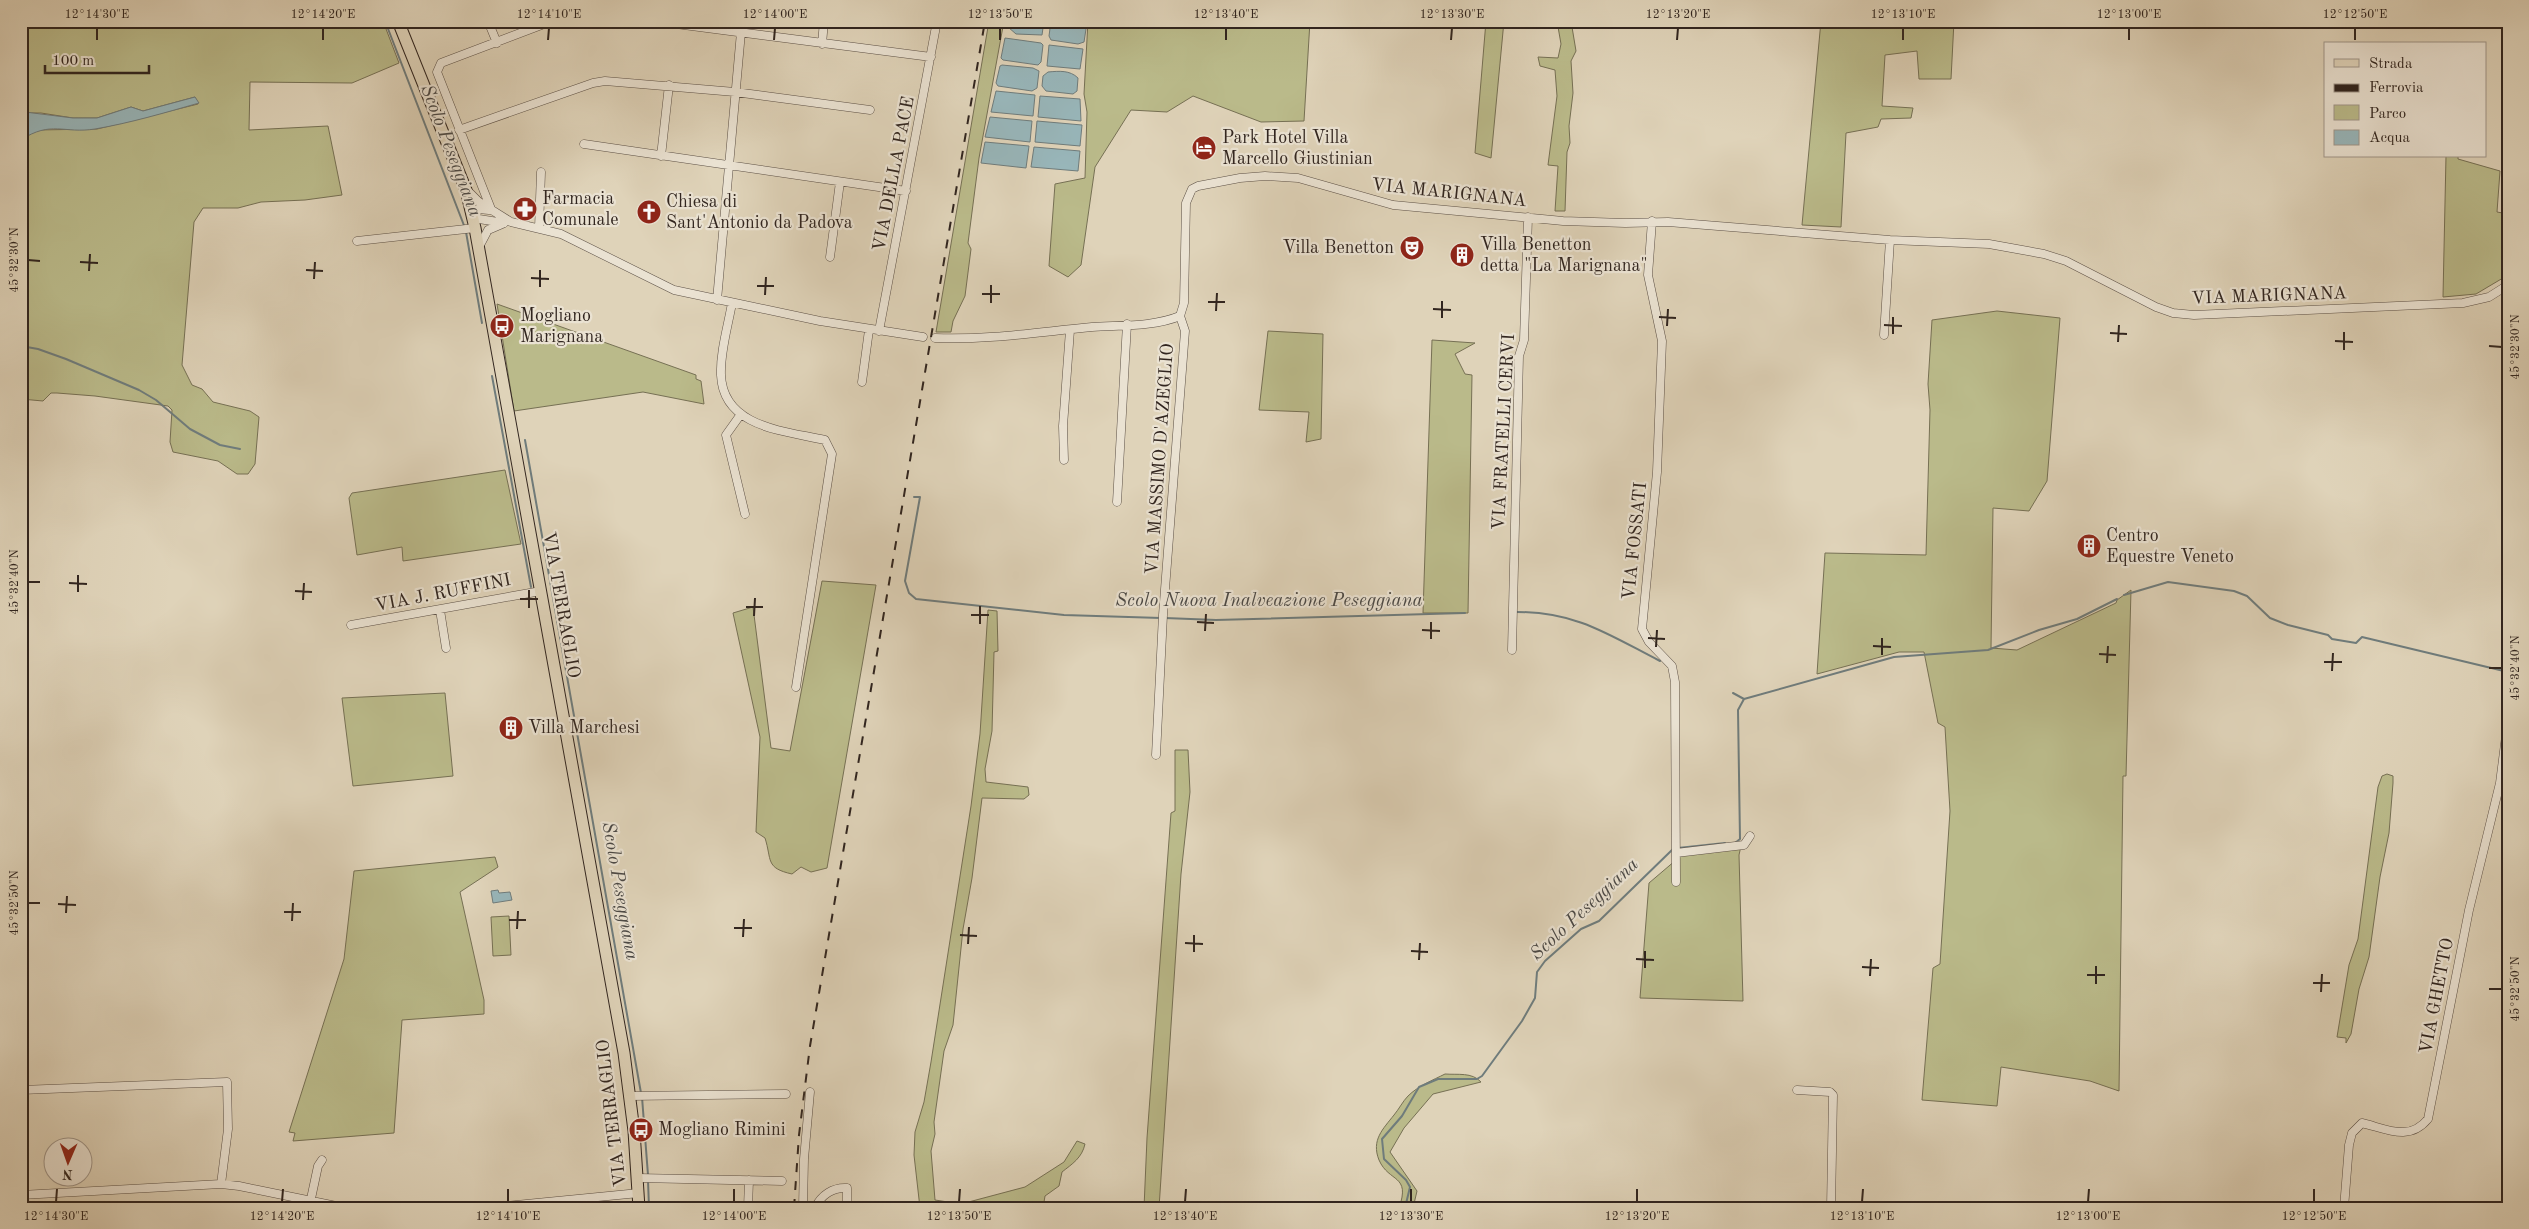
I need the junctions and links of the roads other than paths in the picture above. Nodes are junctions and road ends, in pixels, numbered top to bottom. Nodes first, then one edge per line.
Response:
1 (398, 21) edge
2 (488, 21) edge
3 (552, 21) edge
4 (653, 21) edge
5 (742, 21) edge
6 (824, 21) edge
7 (938, 21) edge
8 (687, 24) edge
9 (740, 34) junction
10 (497, 43) junction
11 (822, 44) junction
12 (931, 58) junction
13 (669, 85) junction
14 (735, 92) junction
15 (870, 110) dead end
16 (459, 130) junction
17 (584, 144) dead end
18 (661, 156) junction
19 (729, 167) junction
20 (541, 172) dead end
21 (840, 182) junction
22 (466, 190) junction
23 (906, 191) junction
24 (491, 210) junction
25 (473, 215) junction
26 (1528, 216) junction
27 (508, 222) junction
28 (1652, 222) junction
29 (539, 228) junction
30 (469, 229) junction
31 (1890, 240) junction
32 (357, 241) dead end
33 (479, 247) junction
34 (830, 257) dead end
35 (2508, 285) edge
36 (717, 300) junction
37 (732, 303) junction
38 (1180, 316) junction
39 (1127, 324) junction
40 (880, 328) junction
41 (869, 330) junction
42 (1070, 330) junction
43 (1884, 335) dead end
44 (924, 336) dead end
45 (935, 338) dead end
46 (862, 382) dead end
47 (742, 414) junction
48 (1064, 460) dead end
49 (1117, 502) dead end
50 (745, 514) dead end
51 (541, 591) junction
52 (440, 610) junction
53 (351, 626) dead end
54 (446, 648) dead end
55 (1512, 650) dead end
56 (796, 687) dead end
57 (2508, 720) edge
58 (1156, 755) dead end
59 (1750, 836) dead end
60 (1676, 850) junction
61 (1676, 882) dead end
62 (21, 1090) edge
63 (1797, 1090) dead end
64 (810, 1092) dead end
65 (786, 1094) dead end
66 (637, 1096) junction
67 (322, 1160) dead end
68 (641, 1178) junction
69 (749, 1180) junction
70 (782, 1181) dead end
71 (221, 1184) junction
72 (639, 1193) junction
73 (21, 1195) edge
74 (309, 1204) edge
75 (339, 1208) edge
76 (346, 1208) edge
77 (485, 1208) edge
78 (639, 1208) edge
79 (748, 1208) edge
80 (802, 1208) edge
81 (815, 1208) edge
82 (847, 1208) edge
83 (1831, 1208) edge
84 (2344, 1208) edge

1 - 22 main road, VIA TERRAGLIO
2 - 10 street
3 - 10 street
4 - 8 street
5 - 9 street
6 - 11 street
7 - 12 street, VIA DELLA PACE
8 - 9 street
9 - 11 street
9 - 14 street
10 - 16 street
11 - 12 street
12 - 23 street, VIA DELLA PACE
13 - 14 street
13 - 16 street
13 - 18 street
14 - 15 street
14 - 19 street
16 - 24 street
17 - 18 street
18 - 19 street
19 - 21 street
19 - 36 street
20 - 29 street
21 - 23 street
21 - 34 street
22 - 24 street
22 - 25 main road, VIA TERRAGLIO
23 - 40 street, VIA DELLA PACE
24 - 25 street
24 - 27 street
25 - 27 street
25 - 30 main road, VIA TERRAGLIO
26 - 28 street, VIA MARIGNANA
26 - 38 street, VIA MARIGNANA
26 - 55 street, VIA FRATELLI CERVI
27 - 29 street
27 - 33 street
28 - 31 street, VIA MARIGNANA
28 - 60 street, VIA FOSSATI
29 - 36 street
30 - 32 street
30 - 33 main road, VIA TERRAGLIO
31 - 35 street, VIA MARIGNANA
31 - 43 street
33 - 51 main road, VIA TERRAGLIO
36 - 37 street
37 - 41 street
37 - 47 street
38 - 39 street
38 - 58 street, VIA MASSIMO D'AZEGLIO
39 - 42 street
39 - 49 street
40 - 41 street
40 - 44 street
41 - 46 street
42 - 45 street
42 - 48 street
47 - 50 street
47 - 56 street
51 - 52 street, VIA J. RUFFINI
51 - 66 main road, VIA TERRAGLIO
52 - 53 street, VIA J. RUFFINI
52 - 54 street
57 - 84 street, VIA GHETTO
59 - 60 street
60 - 61 street, VIA FOSSATI
62 - 71 street
63 - 83 street
64 - 80 street
65 - 66 street
66 - 68 main road, VIA TERRAGLIO
67 - 74 street
68 - 69 street
68 - 72 main road, VIA TERRAGLIO
69 - 70 street
69 - 79 street
71 - 73 street
71 - 74 street
72 - 77 street
72 - 78 main road, VIA TERRAGLIO
74 - 75 street
75 - 76 street
81 - 82 street

